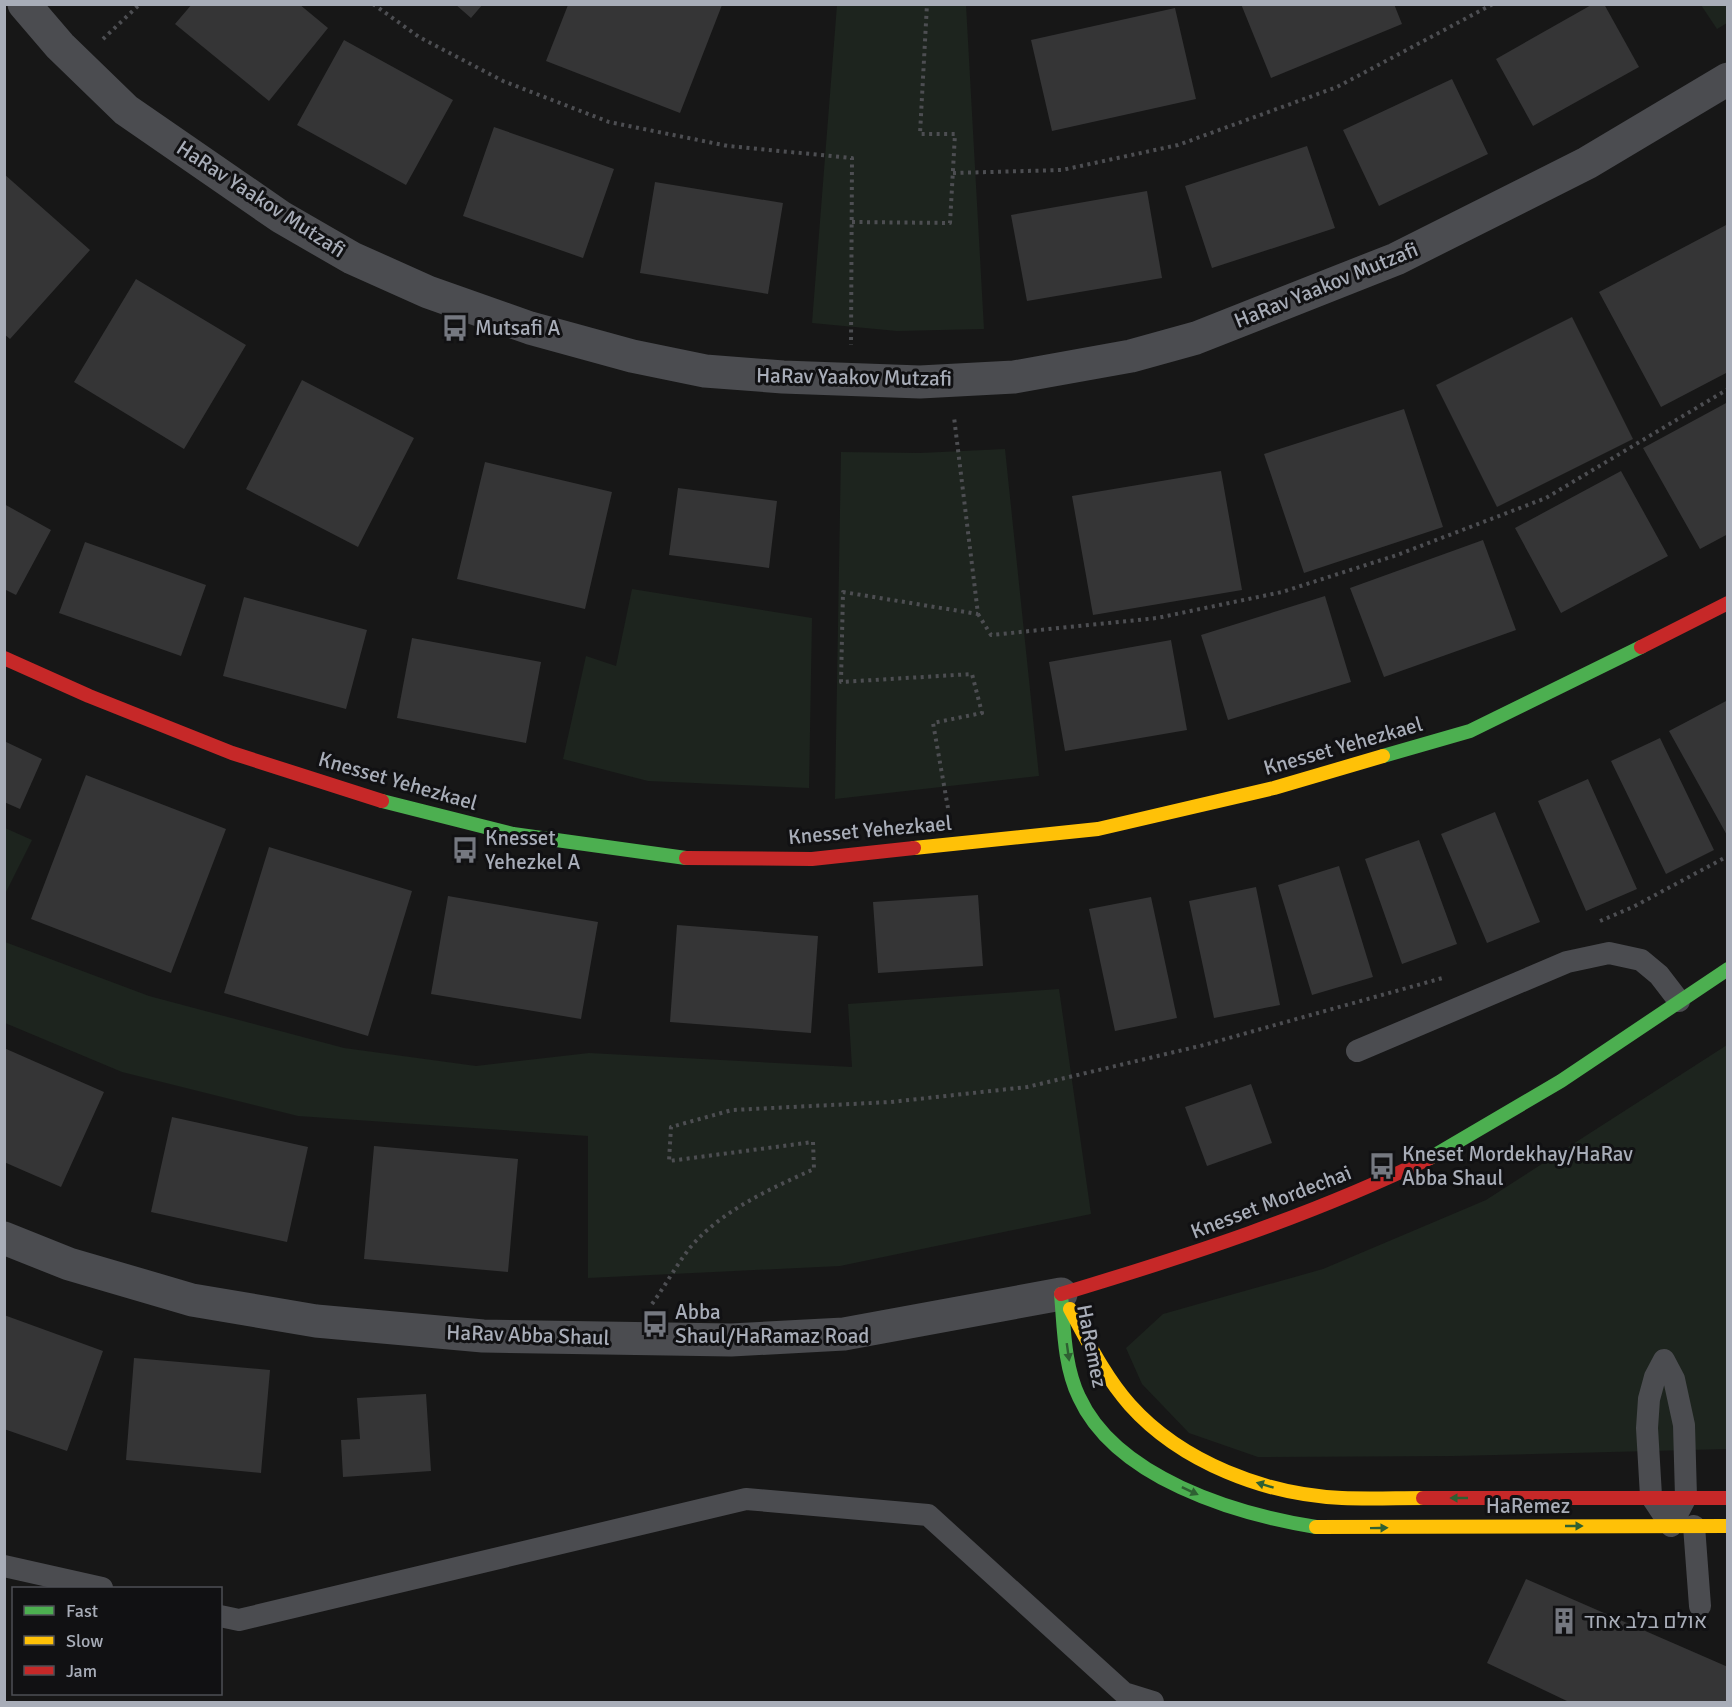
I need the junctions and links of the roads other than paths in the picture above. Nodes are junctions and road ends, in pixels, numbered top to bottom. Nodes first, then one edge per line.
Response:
1 (24, 4) edge
2 (1728, 78) edge
3 (1728, 603) edge
4 (4, 658) edge
5 (1728, 969) edge
6 (1679, 1001) junction
7 (1357, 1051) dead end
8 (4, 1238) edge
9 (1061, 1294) junction
10 (1651, 1496) junction
11 (1686, 1497) junction
12 (1728, 1498) edge
13 (1671, 1526) junction
14 (1694, 1526) junction
15 (1728, 1526) edge
16 (4, 1566) edge
17 (98, 1587) edge
18 (1700, 1606) dead end
19 (222, 1616) edge
20 (1153, 1702) edge

1 - 2 street, HaRav Yaakov Mutzafi
3 - 4 street, Knesset Yehezkael
5 - 6 street, Knesset Mordechai
6 - 7 lane
6 - 9 street, Knesset Mordechai
8 - 9 street, HaRav Abba Shaul
10 -> 9 street, HaRemez
9 -> 13 street, HaRemez
10 - 11 street, HaRemez
10 - 11 lane
10 - 13 lane
11 - 12 street, HaRemez
11 - 13 lane
13 - 14 street, HaRemez
14 - 15 street, HaRemez
14 - 18 lane
16 - 17 lane
19 - 20 lane

